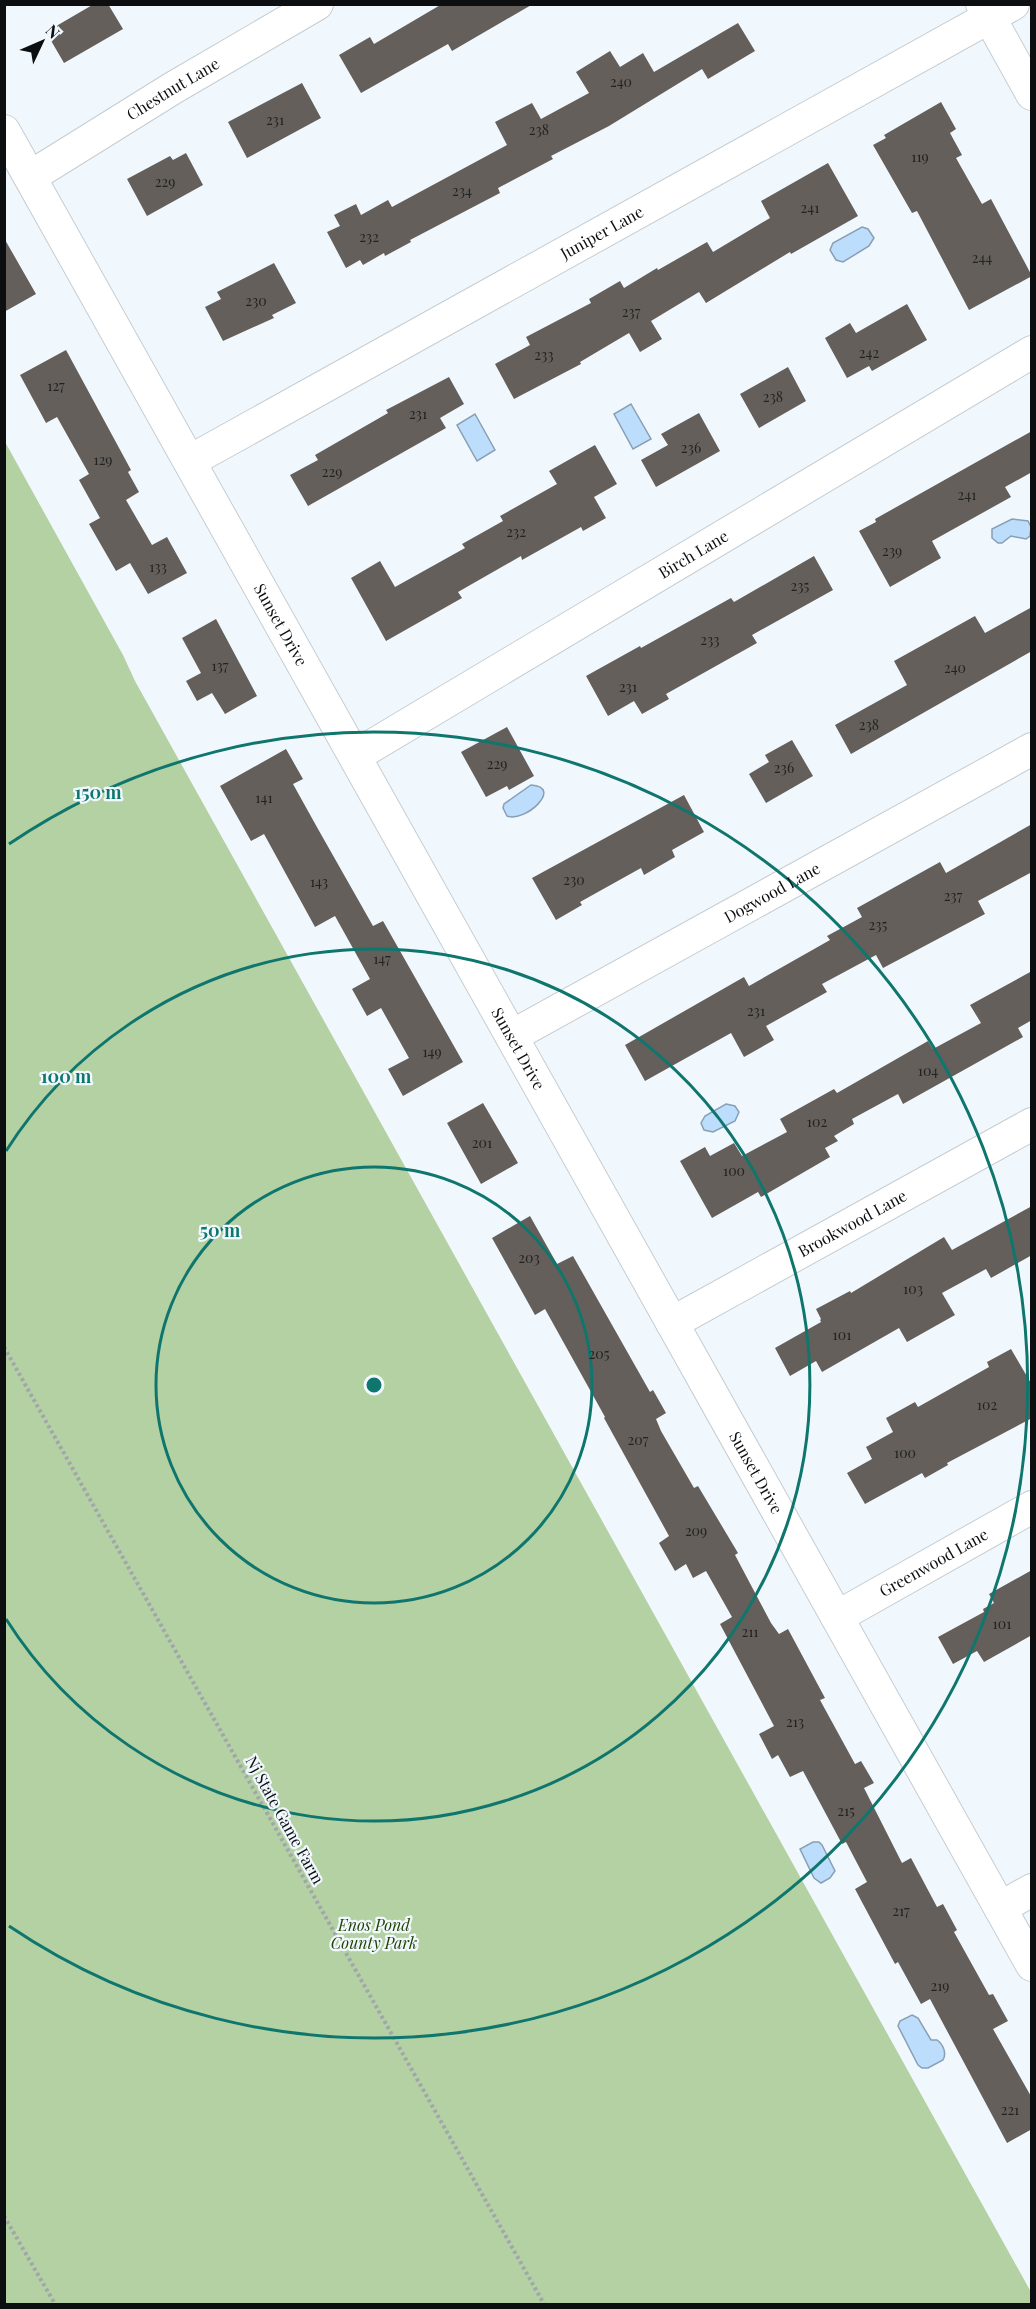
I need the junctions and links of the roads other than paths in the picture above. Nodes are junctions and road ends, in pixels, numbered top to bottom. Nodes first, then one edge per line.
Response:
1 (317, 4) edge
2 (995, 9) edge
3 (1032, 94) edge
4 (4, 131) edge
5 (30, 177) junction
6 (1032, 352) edge
7 (190, 461) junction
8 (1032, 749) edge
9 (355, 756) junction
10 (512, 1036) junction
11 (1032, 1124) edge
12 (672, 1323) junction
13 (1032, 1507) edge
14 (837, 1617) junction
15 (1032, 1890) edge
16 (1000, 1908) junction
17 (1032, 1965) edge

1 - 5 street, Chestnut Lane
2 - 3 street
2 - 7 street, Juniper Lane
4 - 5 street, Sunset Drive
5 - 7 street, Sunset Drive
6 - 9 street, Birch Lane
7 - 9 street, Sunset Drive
8 - 10 street, Dogwood Lane
9 - 10 street, Sunset Drive
10 - 12 street, Sunset Drive
11 - 12 street, Brookwood Lane
12 - 14 street, Sunset Drive
13 - 14 street, Greenwood Lane
14 - 16 street, Sunset Drive
15 - 16 street
16 - 17 street, Sunset Drive

